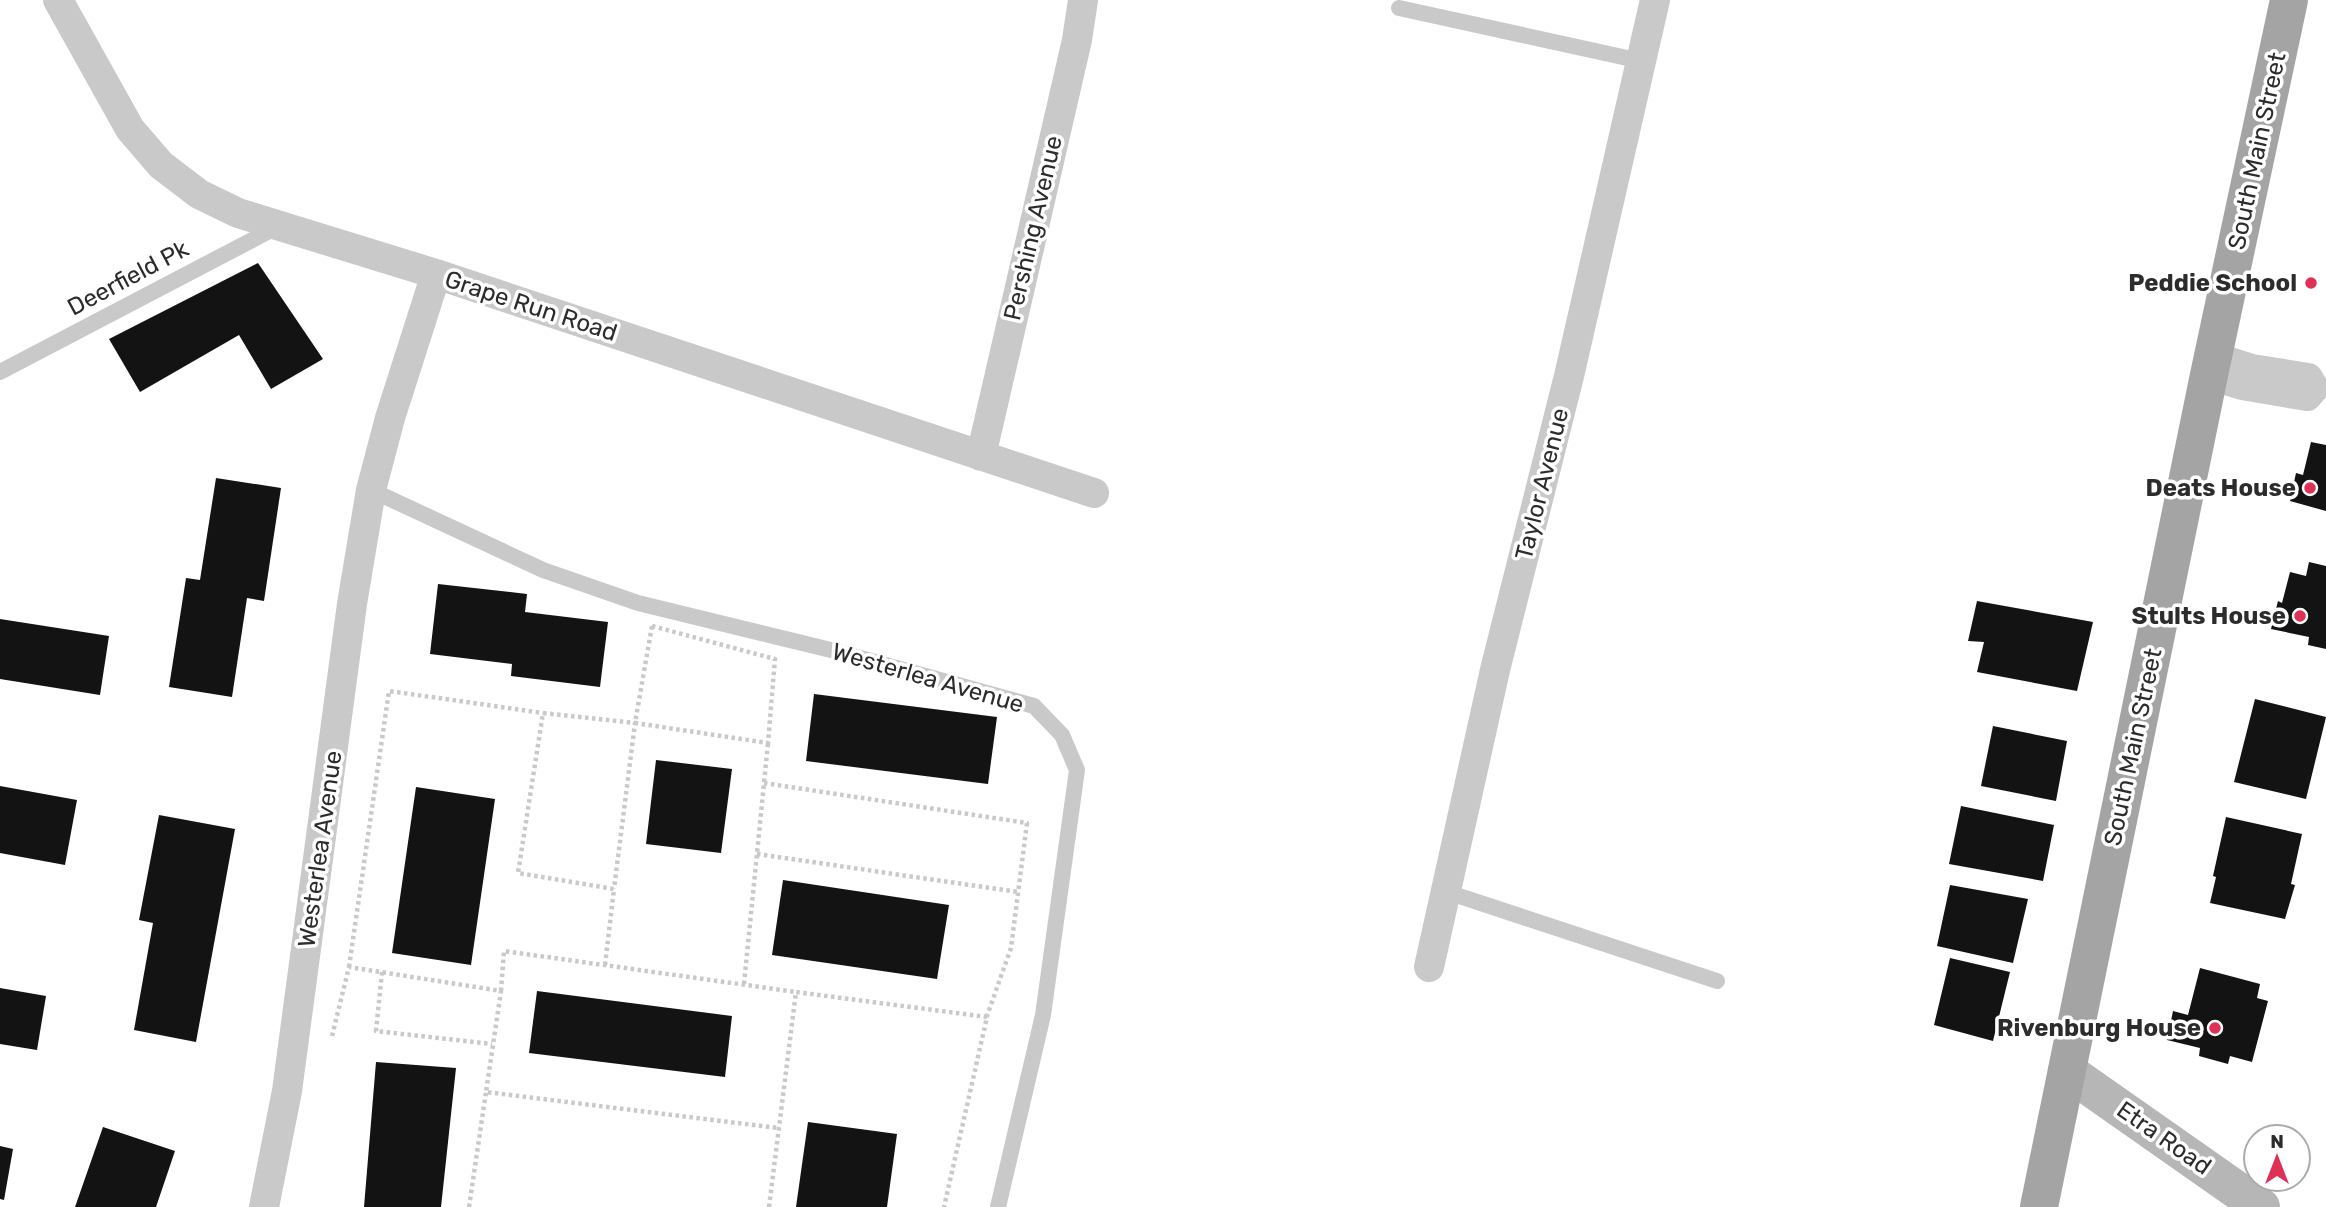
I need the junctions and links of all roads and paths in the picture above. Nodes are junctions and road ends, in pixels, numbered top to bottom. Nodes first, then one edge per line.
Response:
1 (58, 0) edge
2 (1083, 0) edge
3 (1655, 0) edge
4 (2289, 0) edge
5 (1399, 8) dead end
6 (1641, 61) junction
7 (278, 226) junction
8 (436, 274) junction
9 (2211, 366) junction
10 (0, 372) edge
11 (2320, 389) edge
12 (981, 456) junction
13 (371, 490) junction
14 (1094, 493) dead end
15 (543, 713) junction
16 (635, 723) junction
17 (768, 743) junction
18 (764, 783) junction
19 (757, 854) junction
20 (614, 889) junction
21 (1018, 892) junction
22 (1447, 892) junction
23 (605, 965) junction
24 (349, 967) junction
25 (1429, 967) dead end
26 (382, 972) junction
27 (1717, 981) dead end
28 (744, 984) junction
29 (501, 991) junction
30 (796, 992) junction
31 (987, 1017) junction
32 (331, 1039) dead end
33 (492, 1044) junction
34 (2067, 1071) junction
35 (486, 1092) junction
36 (778, 1128) junction
37 (264, 1207) edge
38 (469, 1207) edge
39 (769, 1207) edge
40 (944, 1207) edge
41 (998, 1207) edge
42 (2039, 1207) edge
43 (2261, 1207) edge

1 - 7 street, Grape Run Road
2 - 12 street, Pershing Avenue
3 - 6 street, Taylor Avenue
4 - 9 main road, South Main Street
5 - 6 lane
6 - 22 street, Taylor Avenue
7 - 8 street, Grape Run Road
7 - 10 lane, Deerfield Pk
8 - 12 street, Grape Run Road
8 - 13 street, Westerlea Avenue
9 - 11 street
9 - 34 main road, South Main Street
12 - 14 street, Grape Run Road
13 - 37 street, Westerlea Avenue
13 - 41 lane, Westerlea Avenue
15 - 16 path
15 - 20 path
15 - 24 path
16 - 17 path
16 - 17 path
16 - 20 path
17 - 18 path
18 - 19 path
18 - 21 path
19 - 21 path
19 - 28 path
20 - 23 path
21 - 31 path
22 - 25 street, Taylor Avenue
22 - 27 lane
23 - 28 path
23 - 29 path
24 - 26 path
24 - 32 path
26 - 29 path
26 - 33 path
28 - 30 path
29 - 33 path
30 - 31 path
30 - 36 path
31 - 40 path
33 - 35 path
34 - 42 main road, South Main Street
34 - 43 main road, Etra Road
35 - 36 path
35 - 38 path
36 - 39 path

